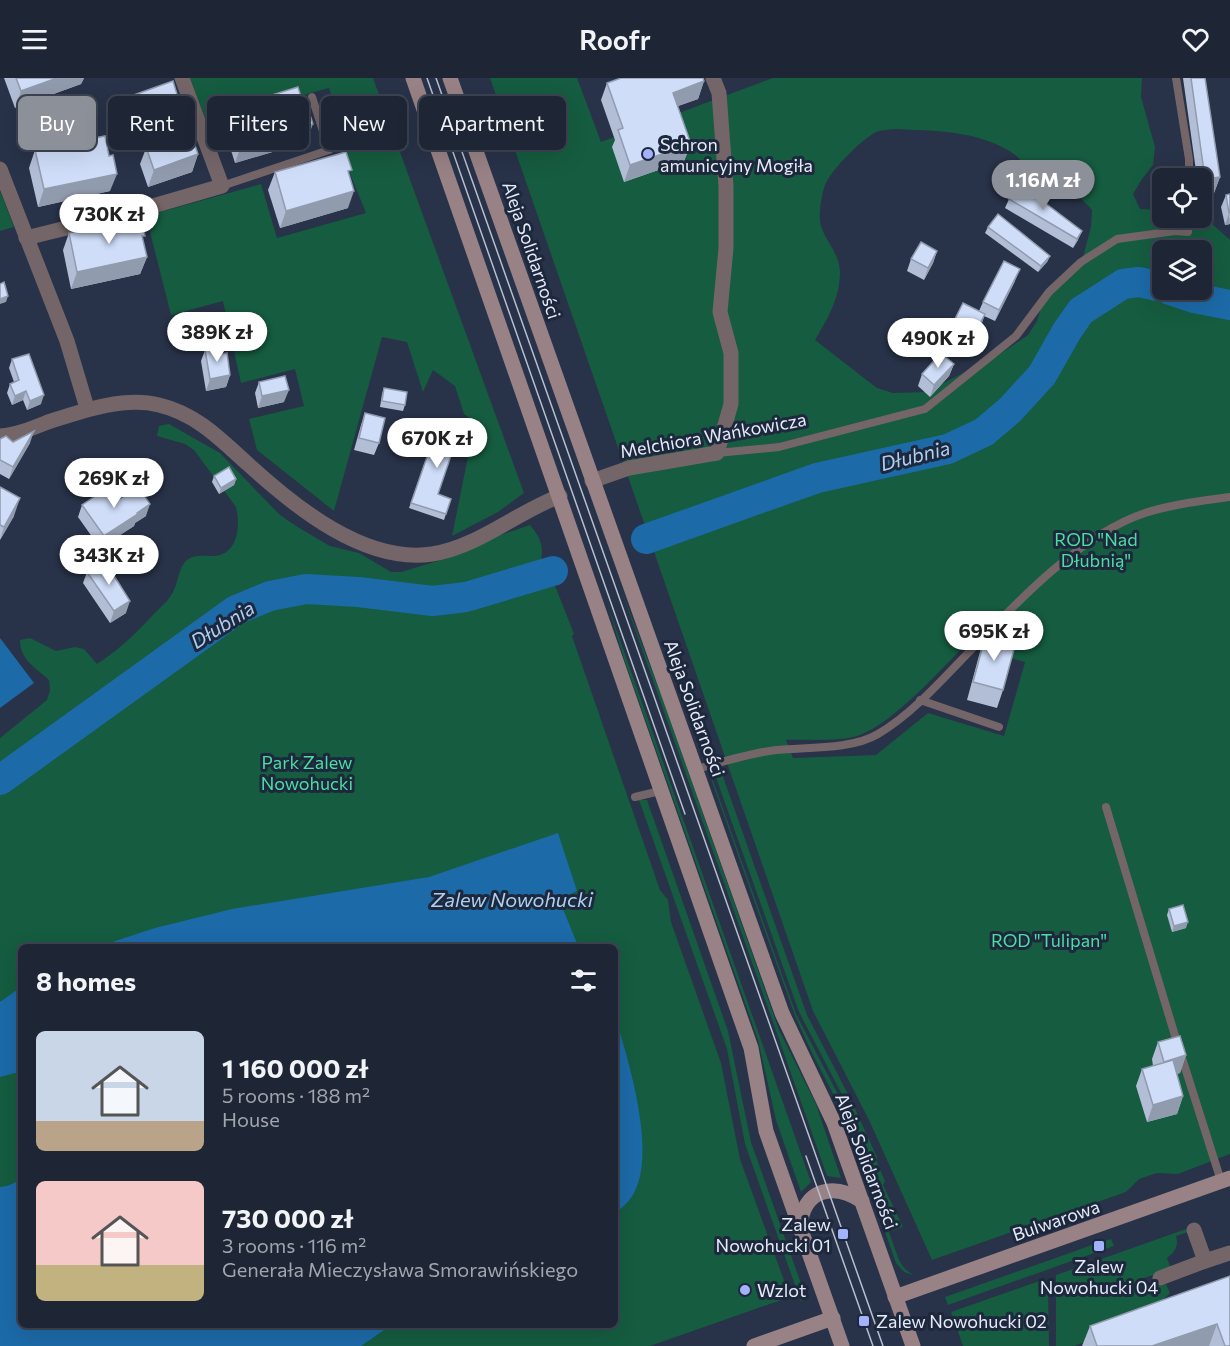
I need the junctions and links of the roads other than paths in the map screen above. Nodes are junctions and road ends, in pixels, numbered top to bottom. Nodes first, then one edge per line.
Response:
1 (182, 78) edge
2 (413, 78) edge
3 (450, 78) edge
4 (713, 78) edge
5 (1176, 78) edge
6 (312, 97) dead end
7 (1189, 168) edge
8 (0, 169) edge
9 (222, 186) junction
10 (1188, 228) edge
11 (26, 238) junction
12 (87, 408) junction
13 (0, 436) edge
14 (717, 453) junction
15 (592, 481) junction
16 (560, 496) junction
17 (1230, 496) edge
18 (920, 700) junction
19 (999, 727) dead end
20 (697, 770) junction
21 (660, 791) junction
22 (635, 797) dead end
23 (1106, 807) dead end
24 (1226, 1179) edge
25 (862, 1201) junction
26 (800, 1229) junction
27 (1194, 1230) dead end
28 (1230, 1253) edge
29 (1205, 1261) junction
30 (1160, 1278) dead end
31 (896, 1297) junction
32 (833, 1318) junction
33 (754, 1346) edge
34 (842, 1346) edge
35 (913, 1346) edge

1 - 9 street
2 - 16 street
3 - 15 street, Aleja Solidarności
4 - 14 street
5 - 7 lane
6 - 9 lane
8 - 11 street
9 - 11 street
10 - 14 lane, Melchiora Wańkowicza
11 - 12 street
12 - 13 street
12 - 16 street
14 - 15 street, Melchiora Wańkowicza
15 - 20 street, Aleja Solidarności
16 - 21 street
17 - 18 lane
18 - 19 lane
18 - 20 lane
20 - 25 street, Aleja Solidarności
21 - 22 lane
21 - 26 street
23 - 24 lane
24 - 31 street, Bulwarowa
25 - 26 street
25 - 31 street, Aleja Solidarności
26 - 32 street
27 - 29 street
28 - 29 street
29 - 30 street
31 - 35 street, Aleja Solidarności
32 - 33 street
32 - 34 street

